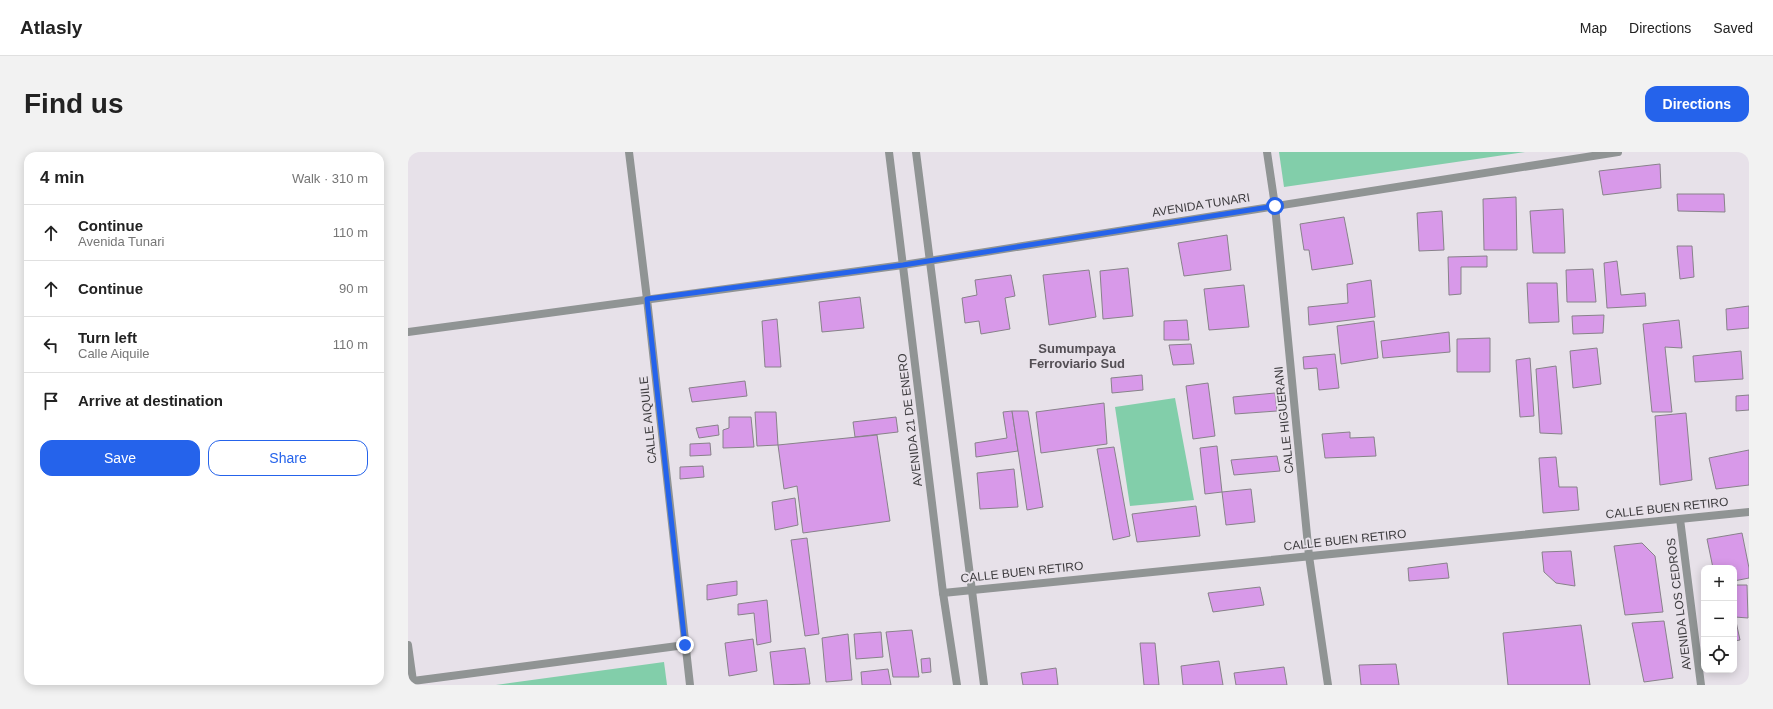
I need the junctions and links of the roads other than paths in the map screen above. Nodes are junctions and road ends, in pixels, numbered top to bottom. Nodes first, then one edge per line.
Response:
1 (629, 152) edge
2 (889, 152) edge
3 (916, 152) edge
4 (1267, 152) edge
5 (1618, 152) edge
6 (1275, 206) junction
7 (931, 260) junction
8 (903, 265) junction
9 (647, 299) junction
10 (408, 332) edge
11 (1749, 512) edge
12 (1680, 519) junction
13 (1309, 556) junction
14 (971, 589) junction
15 (943, 593) junction
16 (408, 645) edge
17 (685, 645) junction
18 (690, 685) edge
19 (957, 685) edge
20 (984, 685) edge
21 (1328, 685) edge
22 (1701, 685) edge

1 - 9 street, CALLE AIQUILE
2 - 8 street, AVENIDA 21 DE ENERO
3 - 7 street
4 - 6 street, CALLE HIGUERANI
5 - 6 street, AVENIDA TUNARI
6 - 7 street, AVENIDA TUNARI
6 - 13 street, CALLE HIGUERANI
7 - 8 street, AVENIDA TUNARI
7 - 14 street
8 - 9 street, AVENIDA TUNARI
8 - 15 street, AVENIDA 21 DE ENERO
9 - 10 street, AVENIDA TUNARI
9 - 17 street, CALLE AIQUILE
11 - 12 street, CALLE BUEN RETIRO
12 - 13 street, CALLE BUEN RETIRO
12 - 22 street, AVENIDA LOS CEDROS
13 - 14 street, CALLE BUEN RETIRO
13 - 21 street, CALLE HIGUERANI
14 - 15 street, CALLE BUEN RETIRO
14 - 20 street
15 - 19 street, AVENIDA 21 DE ENERO
16 - 17 street
17 - 18 street, CALLE AIQUILE

